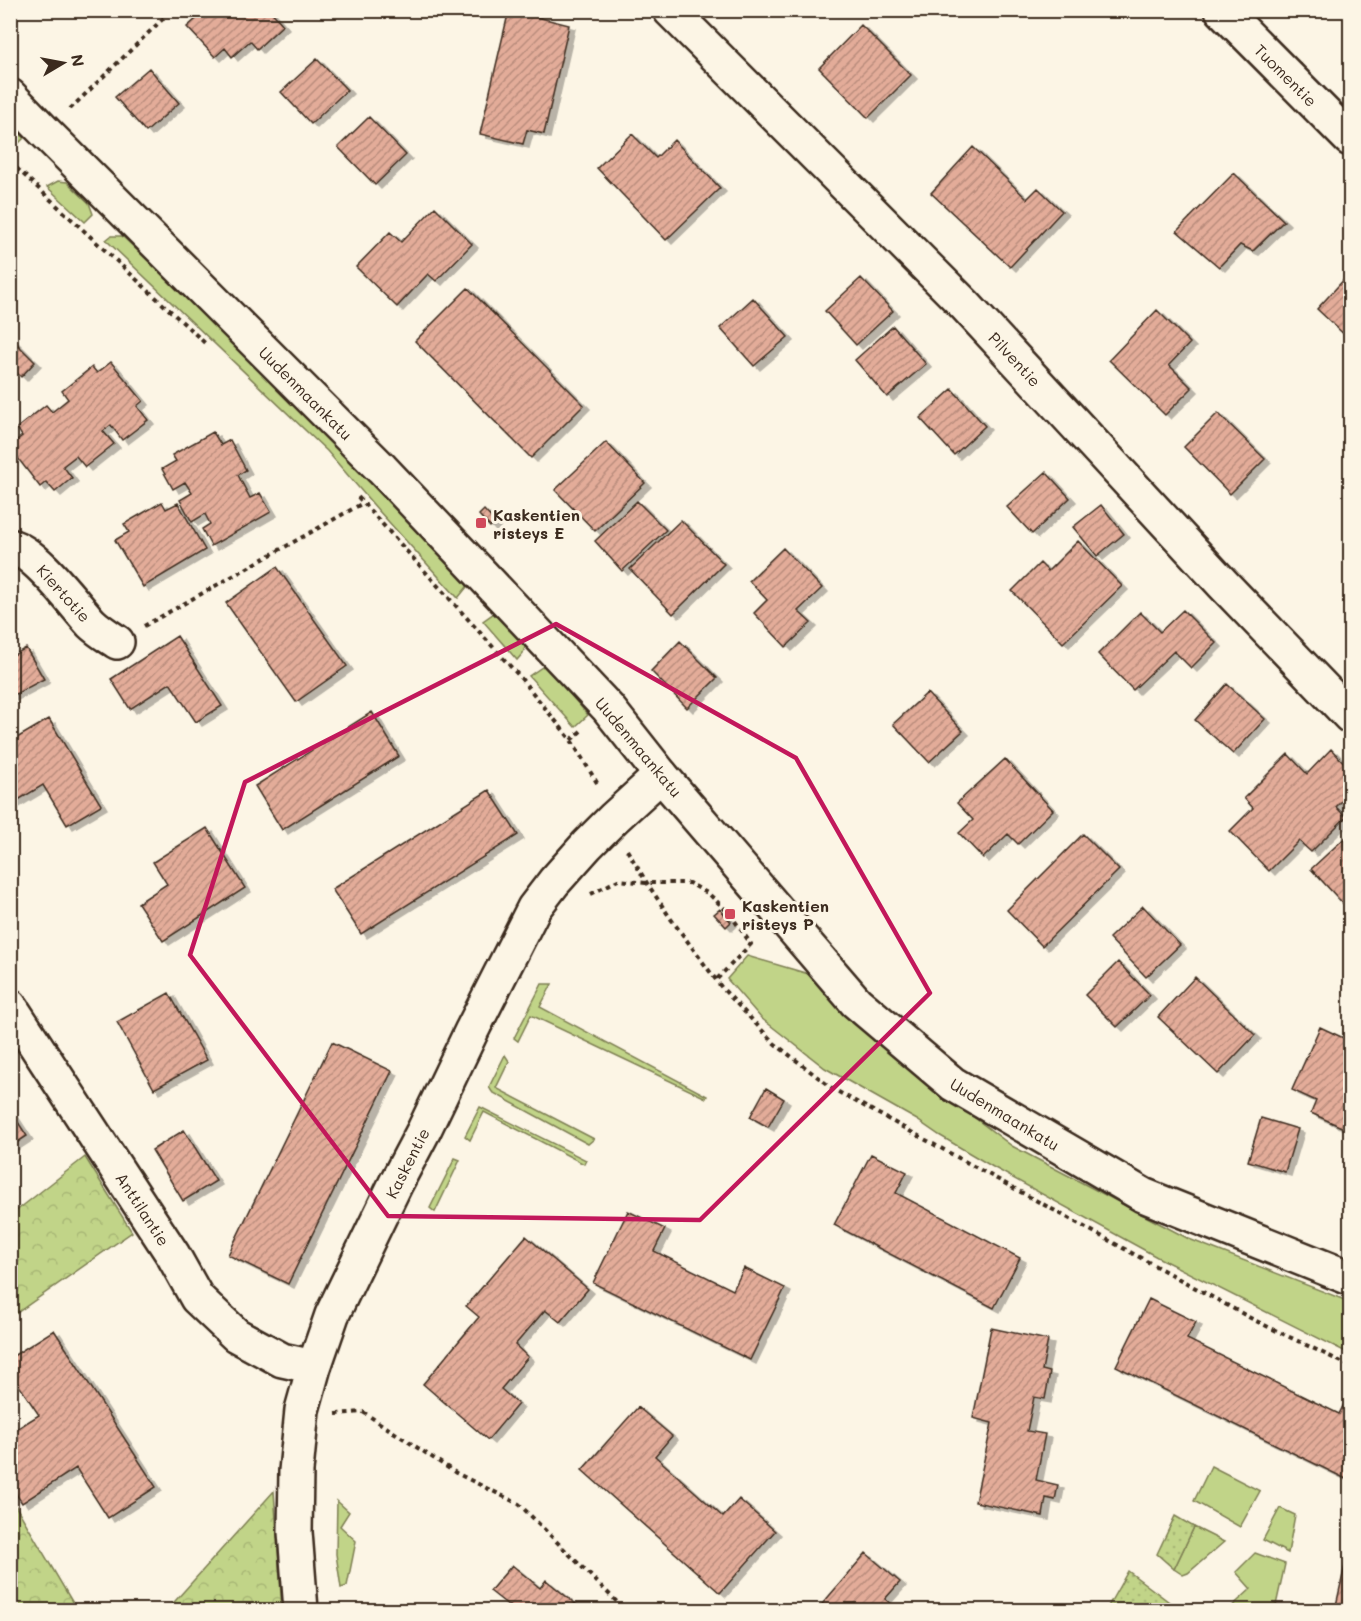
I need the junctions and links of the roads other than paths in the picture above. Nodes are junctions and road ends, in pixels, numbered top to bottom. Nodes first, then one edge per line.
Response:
1 (670, 10) edge
2 (1222, 10) edge
3 (10, 96) edge
4 (1350, 139) edge
5 (10, 546) edge
6 (117, 642) road end
7 (1350, 716) edge
8 (661, 775) junction
9 (10, 1006) edge
10 (1350, 1278) edge
11 (314, 1367) junction
12 (301, 1611) edge

1 - 7 street, Pilventie
2 - 4 street, Tuomentie
3 - 8 street, Uudenmaankatu
5 - 6 street, Kiertotie
8 - 10 street, Uudenmaankatu
8 - 11 street, Kaskentie
9 - 11 street, Anttilantie
11 - 12 street, Kaskentie

